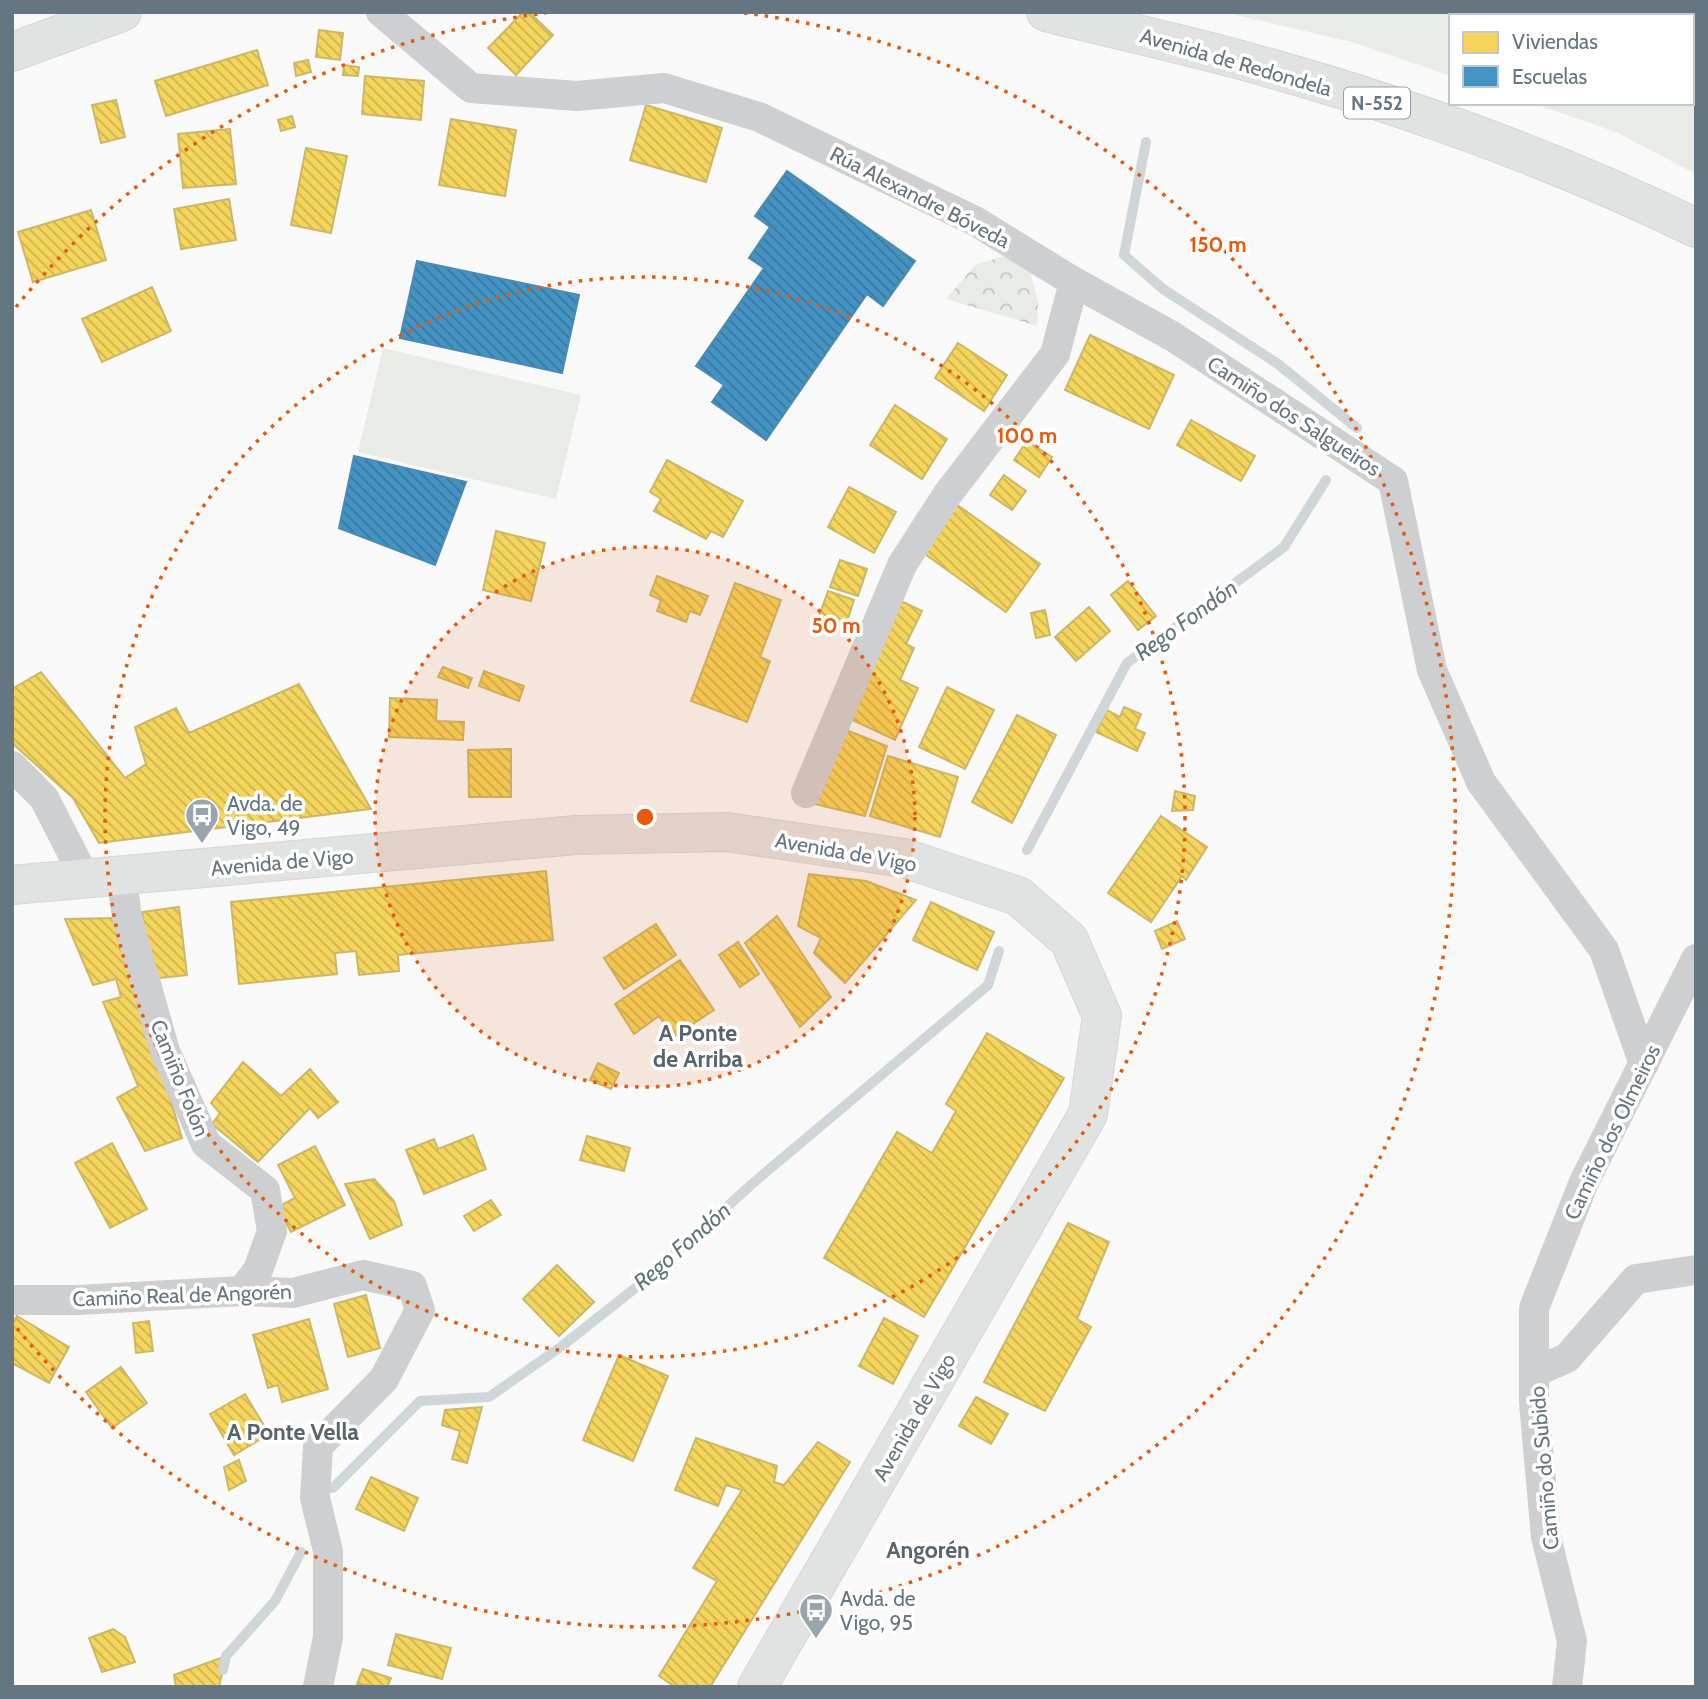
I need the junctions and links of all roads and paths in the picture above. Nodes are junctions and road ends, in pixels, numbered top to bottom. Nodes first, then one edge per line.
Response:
1 (122, 12) edge
2 (381, 12) edge
3 (1046, 12) edge
4 (12, 51) edge
5 (1696, 228) edge
6 (1074, 282) junction
7 (12, 766) edge
8 (806, 793) dead end
9 (103, 876) junction
10 (12, 886) edge
11 (1696, 959) edge
12 (1644, 1064) junction
13 (1696, 1270) edge
14 (242, 1291) junction
15 (12, 1300) edge
16 (1534, 1308) joint
17 (1535, 1372) junction
18 (318, 1687) edge
19 (757, 1687) edge
20 (1567, 1687) edge

1 - 4 main road
2 - 6 street, Rúa Alexandre Bóveda
3 - 5 main road, Avenida de Redondela / N-552
6 - 8 street
6 - 12 street, Camiño dos Salgueiros
7 - 9 street, Camiño Folón
9 - 10 main road, Avenida de Vigo
9 - 14 street, Camiño Folón
9 - 19 main road, Avenida de Vigo
11 - 12 street, Camiño dos Olmeiros
12 - 16 street, Camiño dos Olmeiros
13 - 17 street, Camiño do Subido
14 - 15 street, Camiño Real de Angorén
14 - 18 street, Camiño Real de Angorén
16 - 17 street, Camiño do Subido
17 - 20 street, Camiño do Subido

